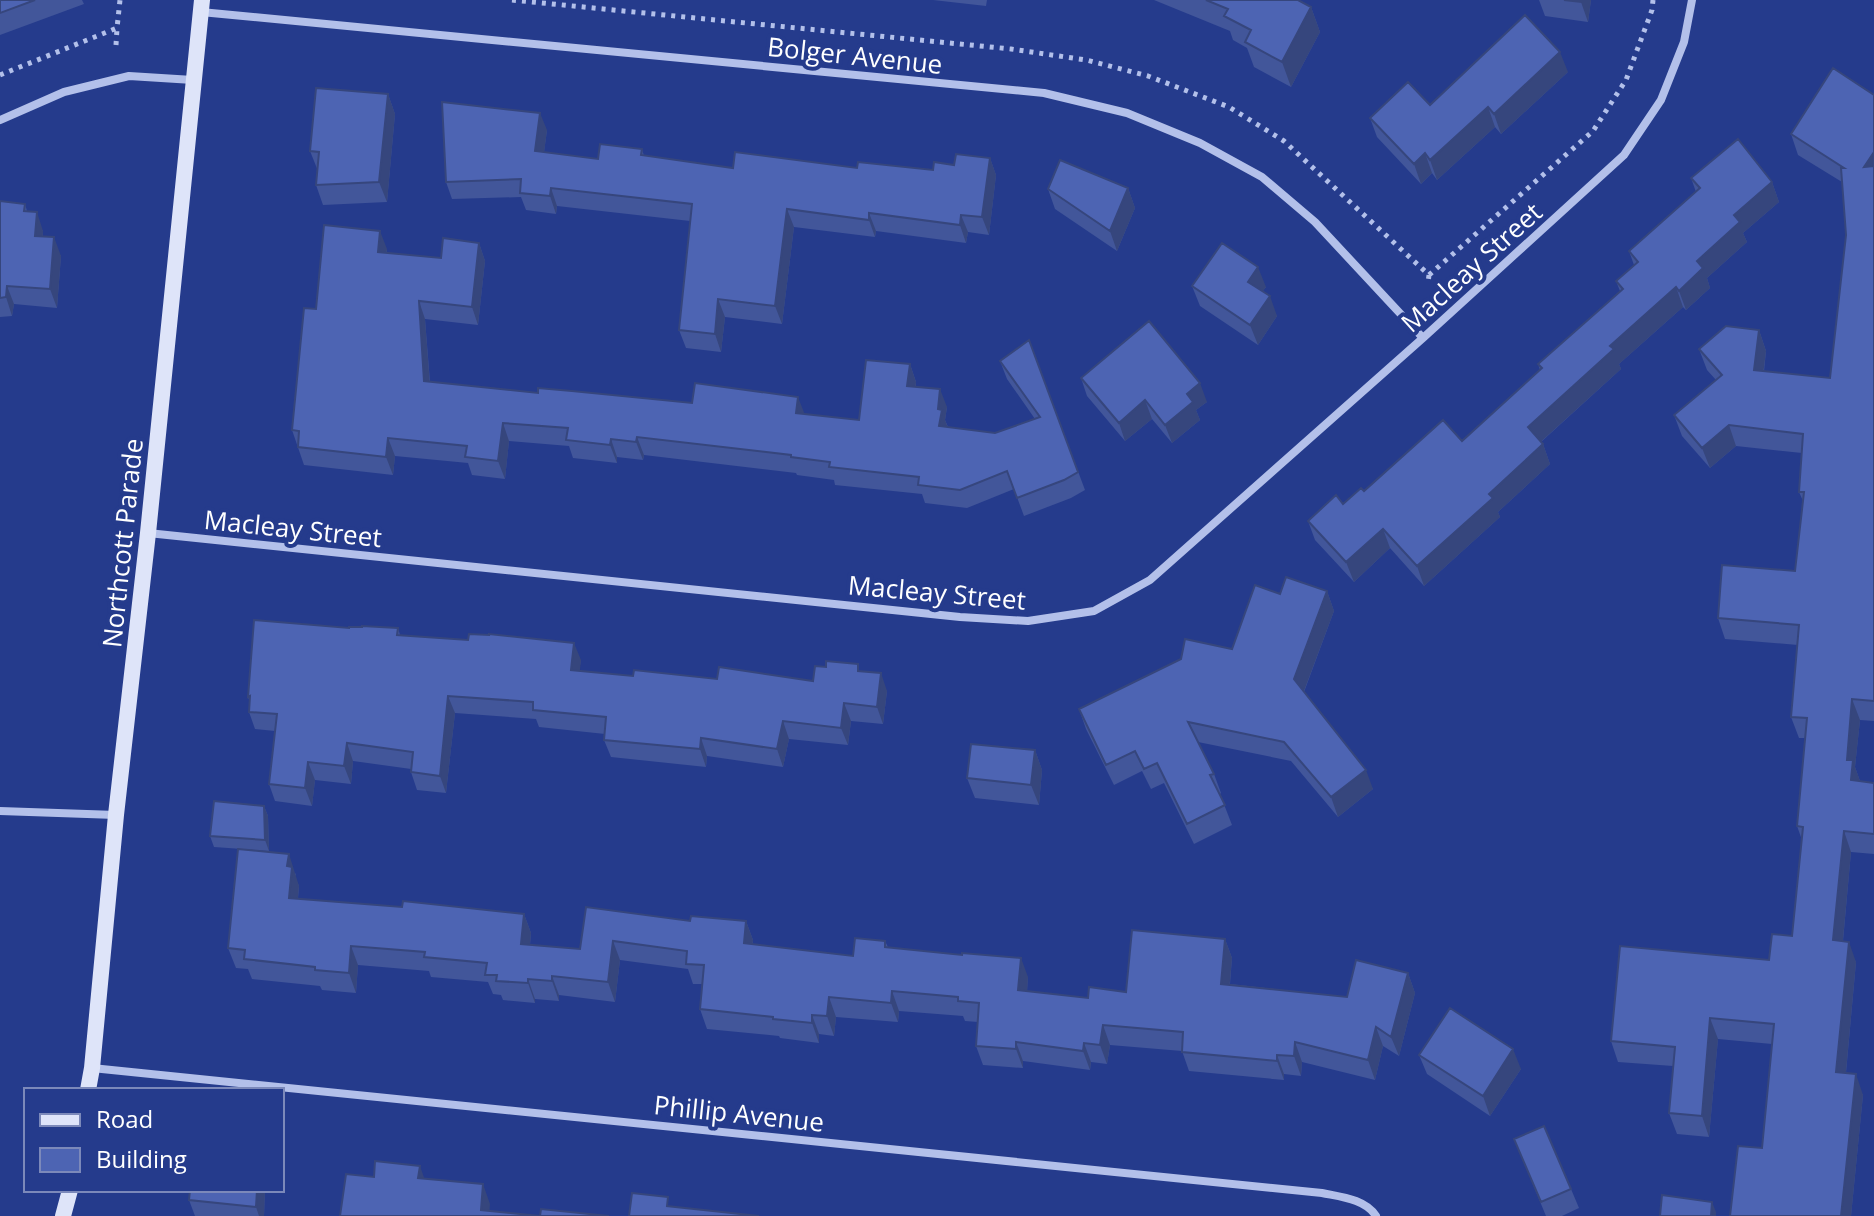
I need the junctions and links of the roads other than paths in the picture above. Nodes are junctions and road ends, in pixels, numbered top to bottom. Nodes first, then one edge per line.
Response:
1 (1692, 0) edge
2 (201, 6) edge
3 (193, 80) junction
4 (0, 120) edge
5 (1423, 338) junction
6 (148, 533) junction
7 (0, 811) edge
8 (116, 815) junction
9 (92, 1068) junction
10 (88, 1088) edge
11 (69, 1192) edge
12 (63, 1216) edge
13 (1376, 1216) edge

1 - 5 street, Macleay Street
2 - 3 street, Northcott Parade
2 - 5 street, Bolger Avenue
3 - 4 street
3 - 6 street, Northcott Parade
5 - 6 street, Macleay Street
6 - 8 street, Northcott Parade
7 - 8 street
8 - 9 street, Northcott Parade
9 - 10 street, Northcott Parade
9 - 13 street, Phillip Avenue
11 - 12 street

